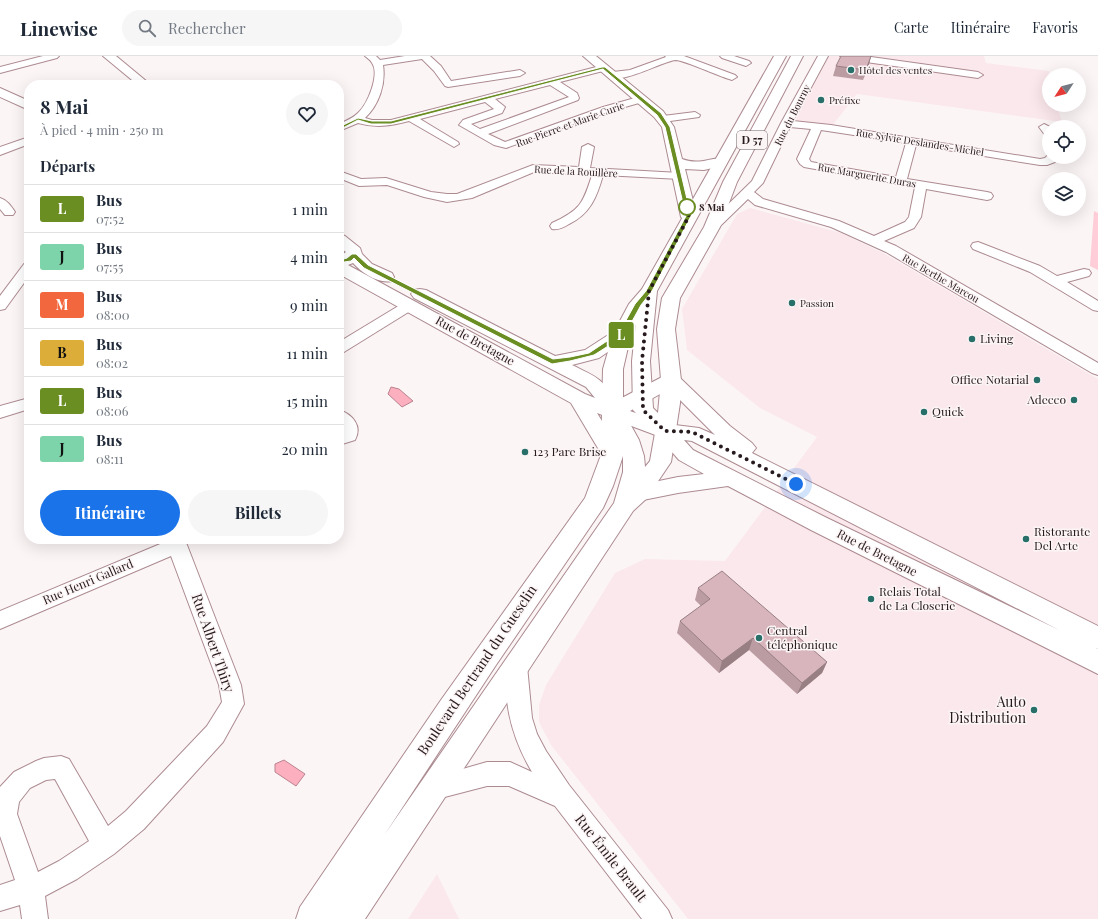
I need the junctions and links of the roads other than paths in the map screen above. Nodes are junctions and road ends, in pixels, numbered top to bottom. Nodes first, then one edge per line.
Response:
1 (54, 56) edge
2 (109, 56) edge
3 (370, 56) edge
4 (423, 56) edge
5 (589, 56) edge
6 (675, 56) edge
7 (725, 56) edge
8 (780, 56) edge
9 (797, 56) edge
10 (823, 56) edge
11 (845, 56) edge
12 (378, 63) junction
13 (746, 63) dead end
14 (0, 70) edge
15 (609, 72) junction
16 (520, 73) dead end
17 (978, 75) dead end
18 (732, 77) dead end
19 (139, 80) edge
20 (551, 81) junction
21 (0, 92) edge
22 (486, 98) junction
23 (642, 99) junction
24 (24, 104) edge
25 (695, 116) dead end
26 (411, 118) junction
27 (358, 119) junction
28 (663, 119) junction
29 (786, 123) junction
30 (344, 126) edge
31 (817, 127) junction
32 (480, 133) junction
33 (912, 141) junction
34 (24, 142) edge
35 (454, 144) dead end
36 (588, 147) dead end
37 (0, 152) edge
38 (720, 162) junction
39 (1042, 162) edge
40 (678, 169) junction
41 (584, 170) junction
42 (599, 171) junction
43 (344, 176) edge
44 (901, 181) junction
45 (921, 184) junction
46 (748, 193) junction
47 (987, 196) dead end
48 (0, 202) edge
49 (735, 206) junction
50 (774, 207) junction
51 (9, 212) dead end
52 (689, 216) junction
53 (556, 226) dead end
54 (712, 227) junction
55 (874, 241) junction
56 (344, 243) edge
57 (978, 246) dead end
58 (347, 258) edge
59 (344, 270) edge
60 (1084, 273) dead end
61 (24, 274) edge
62 (1056, 281) junction
63 (649, 291) junction
64 (410, 305) junction
65 (0, 306) edge
66 (1098, 307) edge
67 (622, 334) junction
68 (344, 346) edge
69 (552, 362) junction
70 (1098, 370) edge
71 (670, 380) junction
72 (643, 395) junction
73 (578, 398) junction
74 (24, 405) edge
75 (0, 412) edge
76 (613, 412) junction
77 (344, 420) edge
78 (665, 431) junction
79 (344, 438) edge
80 (612, 455) junction
81 (730, 478) junction
82 (783, 478) junction
83 (631, 499) junction
84 (171, 544) edge
85 (176, 544) edge
86 (0, 620) edge
87 (1098, 638) edge
88 (1098, 662) edge
89 (516, 666) junction
90 (433, 788) junction
91 (564, 797) junction
92 (105, 845) junction
93 (31, 889) junction
94 (0, 898) edge
95 (35, 919) edge
96 (312, 919) edge
97 (346, 919) edge
98 (659, 919) edge

1 - 14 street
2 - 19 main road
3 - 12 street
4 - 12 street
4 - 16 street
5 - 15 main road
6 - 15 street
6 - 18 street
7 - 13 street
8 - 38 main road, D 57
9 - 54 main road, D 57
10 - 29 street, Rue du Bourny
11 - 17 street
12 - 27 street
15 - 20 street
15 - 23 main road
20 - 22 street
20 - 32 street
21 - 24 main road
22 - 26 street
22 - 32 street, Rue Pierre et Marie Curie
23 - 28 main road
23 - 32 street, Rue Pierre et Marie Curie
25 - 28 street
26 - 27 street
26 - 35 street
27 - 30 street
28 - 40 main road
29 - 31 street, Rue Sylvie Deslandes-Michel
29 - 46 street, Rue du Bourny
31 - 33 street, Rue Sylvie Deslandes-Michel
31 - 44 street, Rue Marguerite Duras
33 - 39 street, Rue Sylvie Deslandes-Michel
33 - 44 street
34 - 37 street
36 - 41 street
38 - 40 main road
38 - 52 main road, D 57
40 - 42 street, Rue de la Rouillère
40 - 52 main road
41 - 42 street, Rue de la Rouillère
41 - 43 street, Rue de la Rouillère
42 - 53 street
44 - 45 street, Rue Marguerite Duras
45 - 47 street, Rue Marguerite Duras
45 - 55 street, Rue Marguerite Duras
46 - 49 street, Rue du Bourny
46 - 50 street, Rue Berthe Marcou
48 - 51 street
49 - 50 street, Rue Berthe Marcou
49 - 54 street, Rue du Bourny
50 - 55 street, Rue Berthe Marcou
52 - 63 main road, D 57
54 - 71 main road, D 57
55 - 70 street, Rue Berthe Marcou
56 - 58 main road, Rue de Bretagne
57 - 62 street
58 - 69 main road, Rue de Bretagne
59 - 64 main road, Rue de Bretagne
60 - 62 street
61 - 65 street
62 - 66 street
63 - 67 main road, D 57
63 - 72 main road
64 - 68 street
64 - 73 main road, Rue de Bretagne
67 - 69 main road
67 - 76 main road, D 57
69 - 76 main road, Rue de Bretagne
71 - 72 main road
71 - 78 main road, D 57
71 - 82 main road
72 - 76 main road
72 - 78 main road
73 - 76 main road, Rue de Bretagne
73 - 80 main road
74 - 75 street
76 - 78 main road, Rue de Bretagne
76 - 80 main road, Boulevard Bertrand du Guesclin
76 - 83 main road
77 - 79 street
78 - 81 main road, Rue de Bretagne
78 - 82 main road, Rue de Bretagne
78 - 83 main road
80 - 96 main road, Boulevard Bertrand du Guesclin
81 - 83 main road
81 - 88 main road, Rue de Bretagne
82 - 87 main road, Rue de Bretagne
83 - 89 main road
84 - 86 street, Rue Henri Gallard
85 - 92 street, Rue Albert Thiry
89 - 90 main road
89 - 91 street, Rue Émile Brault
90 - 91 street, Rue Émile Brault
90 - 97 main road
91 - 98 street, Rue Émile Brault
92 - 93 street, Rue Albert Thiry
92 - 93 street
93 - 94 street, Rue Albert Thiry
93 - 95 street

